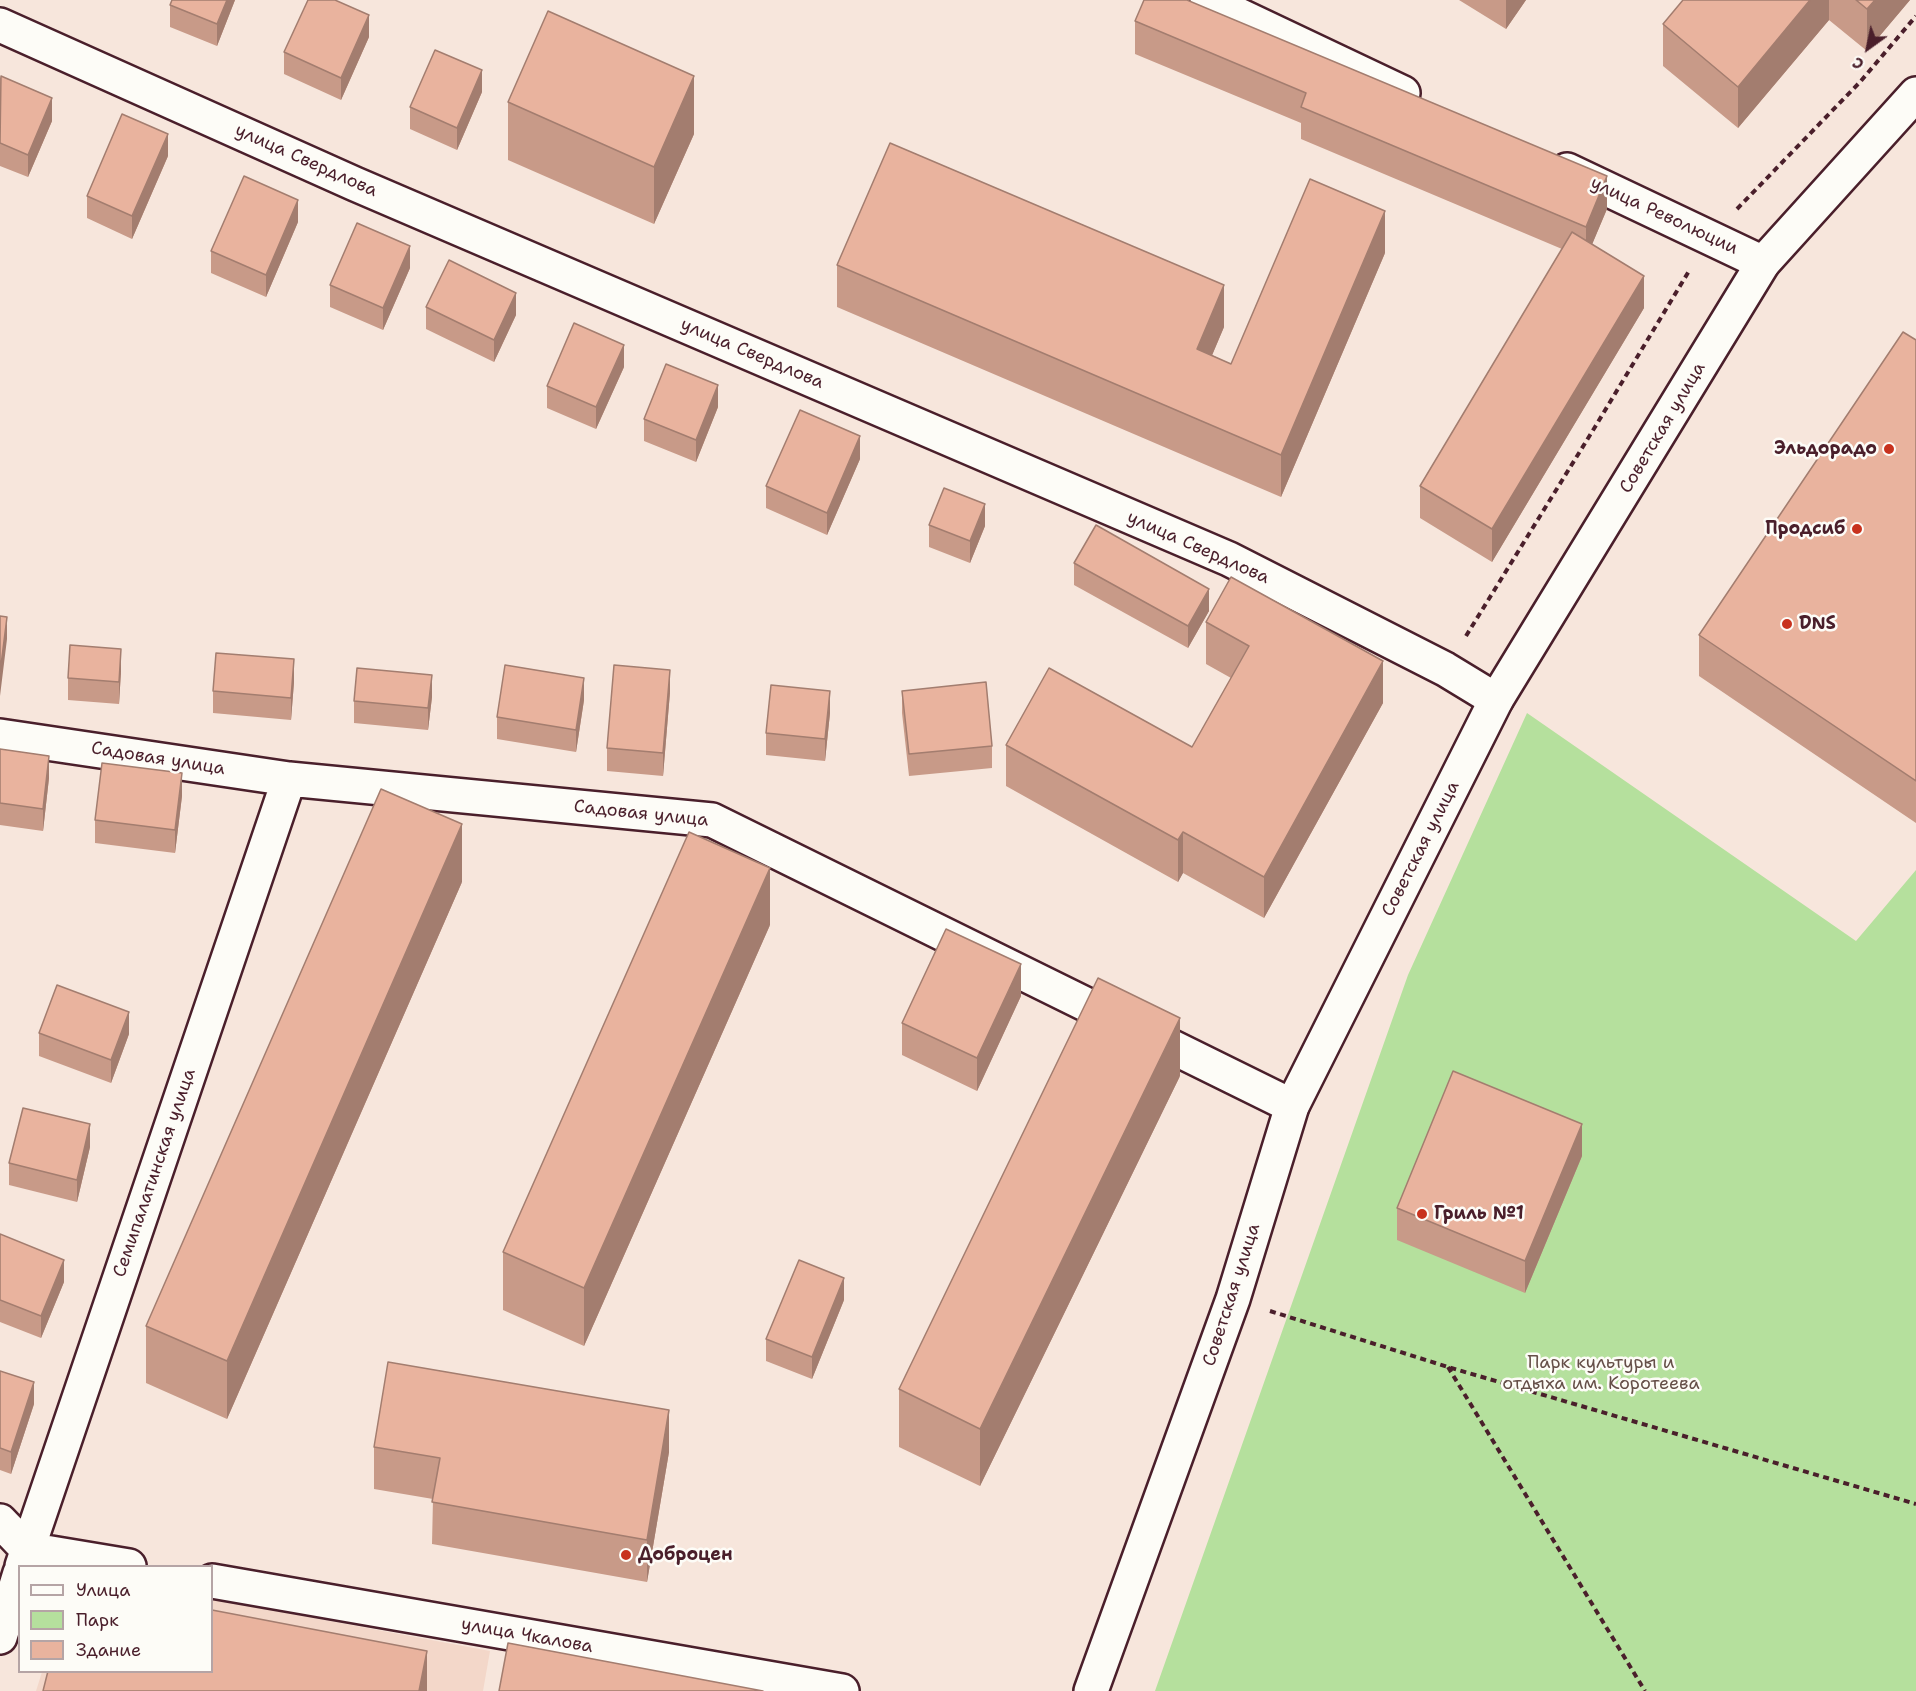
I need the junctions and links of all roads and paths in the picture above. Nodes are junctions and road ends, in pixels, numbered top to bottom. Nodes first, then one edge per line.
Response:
1 (1207, 0) edge
2 (1916, 16) edge
3 (0, 25) edge
4 (1916, 94) edge
5 (1431, 106) edge
6 (1538, 157) edge
7 (1709, 237) junction
8 (1763, 263) junction
9 (1445, 669) junction
10 (1496, 700) junction
11 (0, 736) edge
12 (289, 779) junction
13 (1292, 1106) junction
14 (1233, 1299) junction
15 (1448, 1367) junction
16 (1916, 1504) edge
17 (0, 1521) edge
18 (23, 1563) edge
19 (94, 1565) edge
20 (18, 1579) edge
21 (213, 1581) edge
22 (0, 1637) edge
23 (842, 1691) edge
24 (1091, 1691) edge
25 (1645, 1691) edge

1 - 5 street
2 - 7 path
3 - 9 street, улица Свердлова
4 - 8 street, Советская улица
6 - 7 street, улица Революции
7 - 8 street, улица Революции
7 - 9 path
8 - 10 street, Советская улица
9 - 10 street, улица Свердлова
10 - 13 street, Советская улица
11 - 12 street, Садовая улица
12 - 13 street, Садовая улица
12 - 18 street, Семипалатинская улица
13 - 14 street, Советская улица
14 - 15 path
14 - 24 street, Советская улица
15 - 16 path
15 - 25 path
17 - 18 street
18 - 19 street
20 - 22 street, Семипалатинская улица
21 - 23 street, улица Чкалова

